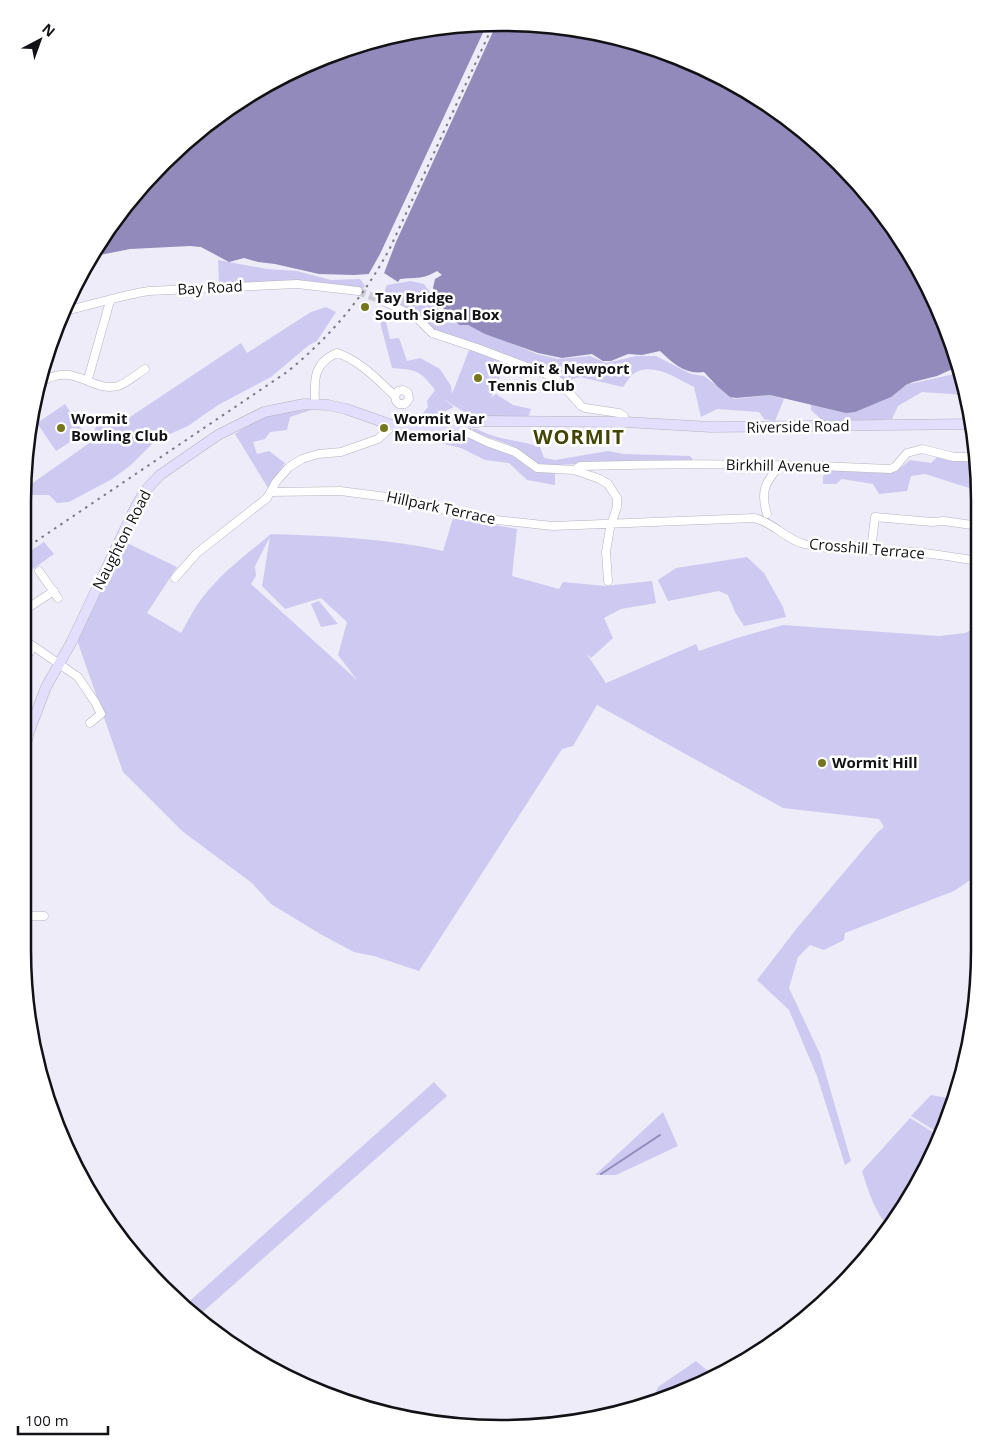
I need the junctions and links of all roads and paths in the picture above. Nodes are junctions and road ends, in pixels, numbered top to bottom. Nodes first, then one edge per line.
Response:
1 (358, 291) tunnel mouth
2 (381, 300) tunnel mouth
3 (110, 301) junction
4 (73, 309) edge
5 (145, 369) dead end
6 (47, 378) edge
7 (88, 379) junction
8 (395, 396) dead end
9 (315, 404) junction
10 (625, 422) junction
11 (964, 424) edge
12 (463, 425) junction
13 (392, 426) junction
14 (969, 457) edge
15 (780, 465) junction
16 (574, 470) junction
17 (271, 492) junction
18 (767, 514) dead end
19 (612, 524) junction
20 (971, 525) edge
21 (871, 550) junction
22 (971, 560) edge
23 (39, 571) dead end
24 (175, 578) dead end
25 (608, 581) dead end
26 (31, 606) edge
27 (33, 647) joint
28 (31, 650) edge
29 (57, 667) junction
30 (90, 723) dead end
31 (31, 727) edge
32 (31, 916) edge
33 (44, 916) dead end

1 - 3 street, Bay Road
2 - 10 street
3 - 4 street, Bay Road
3 - 7 street
5 - 7 street
6 - 7 street
8 - 9 street
9 - 13 main road, Naughton Road
9 - 29 main road, Naughton Road
10 - 11 main road, Riverside Road
10 - 12 main road, Naughton Road
12 - 13 main road, Naughton Road
12 - 16 street
13 - 17 street
14 - 15 street, Birkhill Avenue
15 - 16 street, Birkhill Avenue
15 - 18 street
16 - 19 street
17 - 19 street, Hillpark Terrace
17 - 24 street
19 - 21 street, Crosshill Terrace
19 - 25 street
20 - 21 street
21 - 22 street, Crosshill Terrace
23 - 26 street
27 - 28 street
27 - 29 street
29 - 30 street
29 - 31 main road, Naughton Road
32 - 33 street

